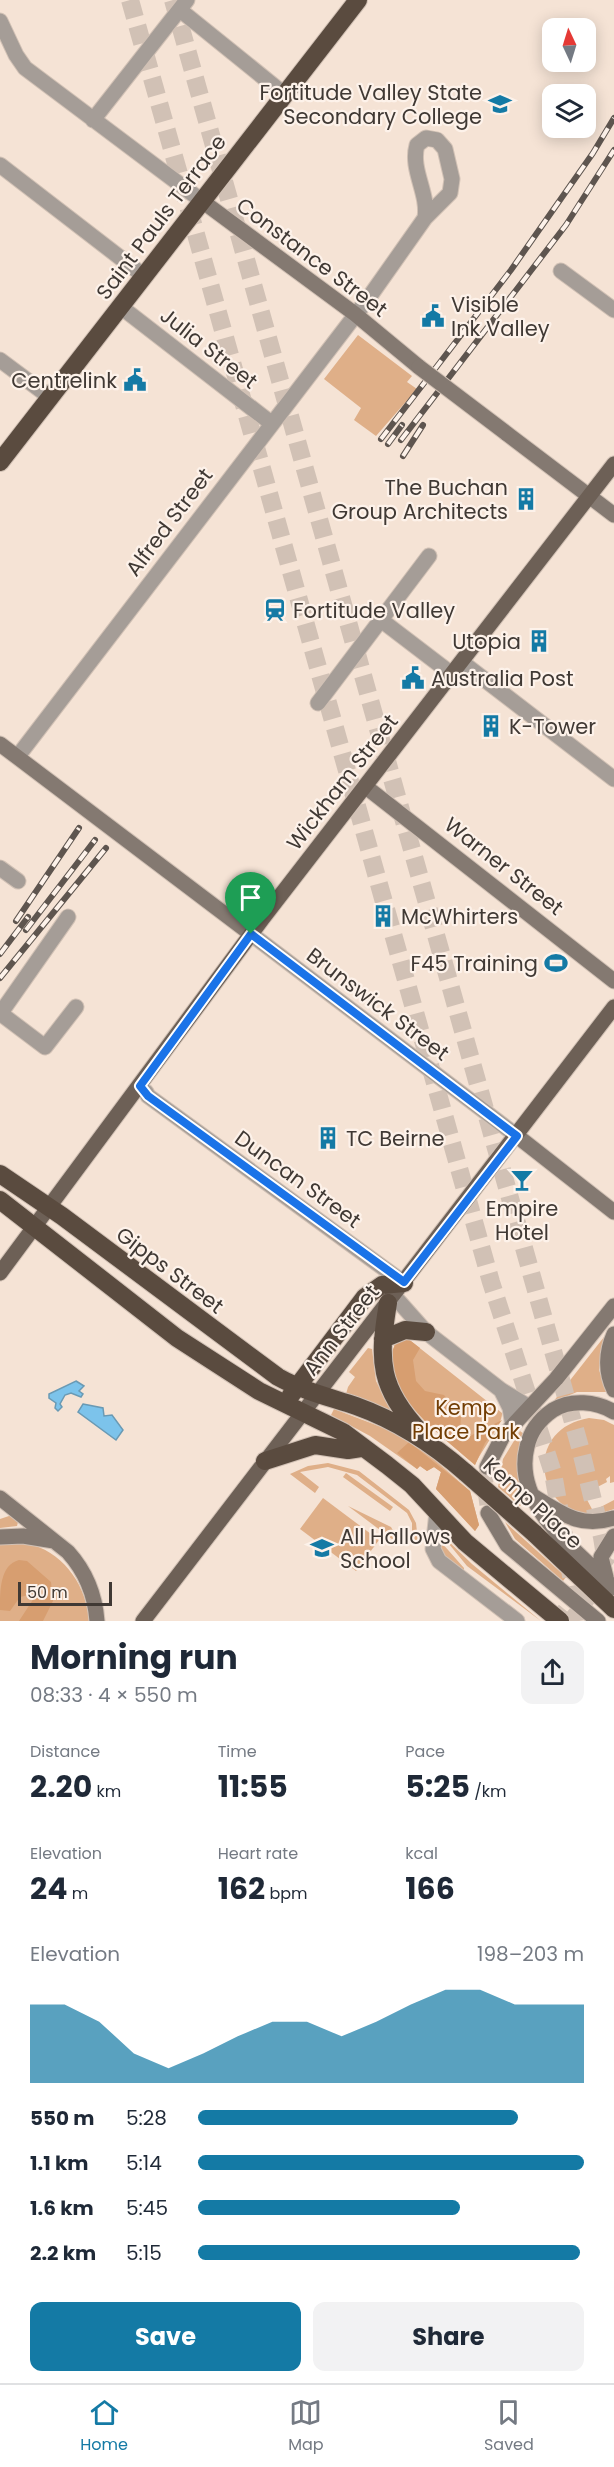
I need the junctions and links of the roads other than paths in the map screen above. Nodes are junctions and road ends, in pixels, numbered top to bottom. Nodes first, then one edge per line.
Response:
1 (351, 2) edge
2 (184, 5) edge
3 (0, 21) edge
4 (284, 94) junction
5 (93, 120) junction
6 (0, 165) edge
7 (202, 201) junction
8 (425, 218) junction
9 (561, 271) dead end
10 (144, 276) junction
11 (121, 307) junction
12 (614, 310) edge
13 (355, 314) junction
14 (0, 360) edge
15 (51, 398) junction
16 (271, 423) junction
17 (0, 462) edge
18 (614, 464) edge
19 (589, 496) junction
20 (614, 515) edge
21 (429, 556) dead end
22 (381, 620) junction
23 (463, 663) junction
24 (453, 675) junction
25 (318, 703) dead end
26 (6, 751) edge
27 (614, 779) edge
28 (366, 787) junction
29 (0, 868) edge
30 (18, 881) dead end
31 (68, 917) dead end
32 (251, 934) junction
33 (614, 981) edge
34 (76, 1006) dead end
35 (614, 1007) edge
36 (0, 1013) edge
37 (143, 1089) junction
38 (517, 1136) junction
39 (0, 1174) edge
40 (0, 1200) edge
41 (50, 1208) junction
42 (614, 1212) edge
43 (34, 1228) junction
44 (0, 1273) edge
45 (396, 1294) junction
46 (614, 1306) edge
47 (426, 1332) junction
48 (614, 1334) edge
49 (383, 1339) junction
50 (297, 1388) junction
51 (501, 1390) junction
52 (614, 1390) edge
53 (317, 1395) junction
54 (285, 1404) junction
55 (529, 1407) junction
56 (302, 1412) junction
57 (614, 1412) edge
58 (513, 1426) junction
59 (428, 1441) junction
60 (362, 1448) junction
61 (265, 1461) junction
62 (488, 1467) tunnel mouth
63 (531, 1494) junction
64 (0, 1498) edge
65 (437, 1512) junction
66 (488, 1513) tunnel mouth
67 (614, 1518) edge
68 (614, 1536) edge
69 (0, 1537) edge
70 (56, 1541) junction
71 (610, 1584) edge
72 (614, 1609) edge
73 (97, 1621) edge
74 (143, 1621) edge
75 (517, 1621) edge
76 (560, 1621) tunnel mouth
77 (598, 1621) edge

1 - 4 highway, Saint Pauls Terrace
2 - 4 street
2 - 5 street
3 - 5 street, Constance Street
4 - 7 highway, Saint Pauls Terrace
5 - 7 street, Constance Street
6 - 10 street
7 - 10 highway, Saint Pauls Terrace
7 - 13 street, Constance Street
8 - 8 street, Alfred Street
8 - 13 street, Alfred Street
9 - 12 street
10 - 11 highway, Saint Pauls Terrace
11 - 15 highway, Saint Pauls Terrace
11 - 16 street, Julia Street
13 - 16 street, Alfred Street
13 - 19 street, Constance Street, bridge
14 - 15 street
15 - 17 highway, Saint Pauls Terrace
16 - 26 street, Alfred Street
18 - 19 main road, Wickham Street
19 - 20 street, Constance Street
19 - 23 main road, Wickham Street
21 - 22 street
22 - 24 street
22 - 25 street
23 - 24 main road, Wickham Street
23 - 27 street
24 - 28 main road, Wickham Street
26 - 32 street, Brunswick Street
28 - 32 main road, Wickham Street
28 - 33 street, Warner Street
29 - 30 street
31 - 36 street
32 - 37 main road, Wickham Street
32 - 38 street, Brunswick Street
34 - 36 street
35 - 38 main road, Ann Street
37 - 41 main road, Wickham Street
37 - 45 street, Duncan Street
38 - 42 street, Brunswick Street
38 - 45 main road, Ann Street
39 - 41 highway, Gipps Street
40 - 43 highway
41 - 43 main road, Wickham Street
41 - 50 highway, Gipps Street
43 - 44 main road, Wickham Street
43 - 54 highway
45 - 47 street, Duncan Street
45 - 49 highway
45 - 50 highway
45 - 53 main road, Ann Street
46 - 55 street
47 - 49 highway
47 - 51 street, Duncan Street
48 - 52 street
49 - 59 highway
50 - 53 highway, Gipps Street
50 - 54 highway
51 - 55 street, Duncan Street
51 - 58 street
53 - 56 main road, Ann Street
53 - 59 highway, Kemp Place
54 - 56 highway
55 - 58 street
56 - 60 highway
56 - 61 main road, Ann Street
57 - 63 street, Kemp Place
58 - 62 street
59 - 72 highway, Kemp Place, bridge
60 - 61 highway
60 - 65 highway
61 - 74 main road, Ann Street
63 - 67 street
63 - 71 street, Kemp Place
64 - 70 street
65 - 75 street
65 - 76 highway
66 - 77 street
68 - 71 street
69 - 70 street
70 - 73 street

